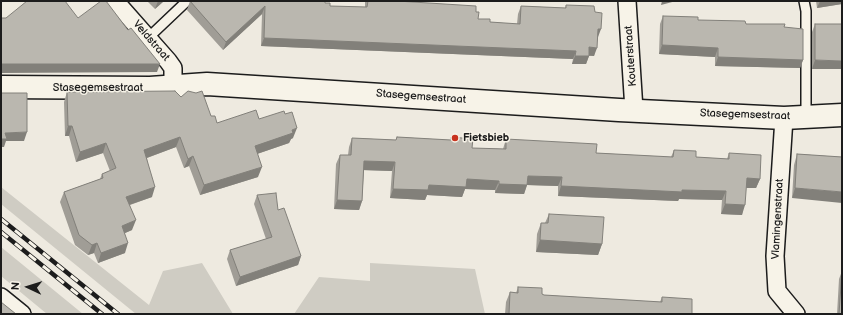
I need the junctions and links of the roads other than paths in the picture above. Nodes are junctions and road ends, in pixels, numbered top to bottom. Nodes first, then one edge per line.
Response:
1 (115, 1) edge
2 (187, 1) edge
3 (627, 1) edge
4 (804, 1) edge
5 (148, 38) junction
6 (172, 87) junction
7 (1, 88) edge
8 (634, 110) junction
9 (842, 115) edge
10 (806, 116) junction
11 (784, 118) junction
12 (1, 297) edge
13 (22, 314) edge
14 (796, 314) edge

1 - 5 street, Veldstraat
2 - 5 lane
3 - 8 street, Kouterstraat
4 - 10 lane
5 - 6 street, Veldstraat
6 - 7 street, Stasegemsestraat
6 - 8 street, Stasegemsestraat
8 - 11 street, Stasegemsestraat
9 - 10 street, Stasegemsestraat
10 - 11 street, Stasegemsestraat
11 - 14 street, Vlamingenstraat
12 - 13 street

